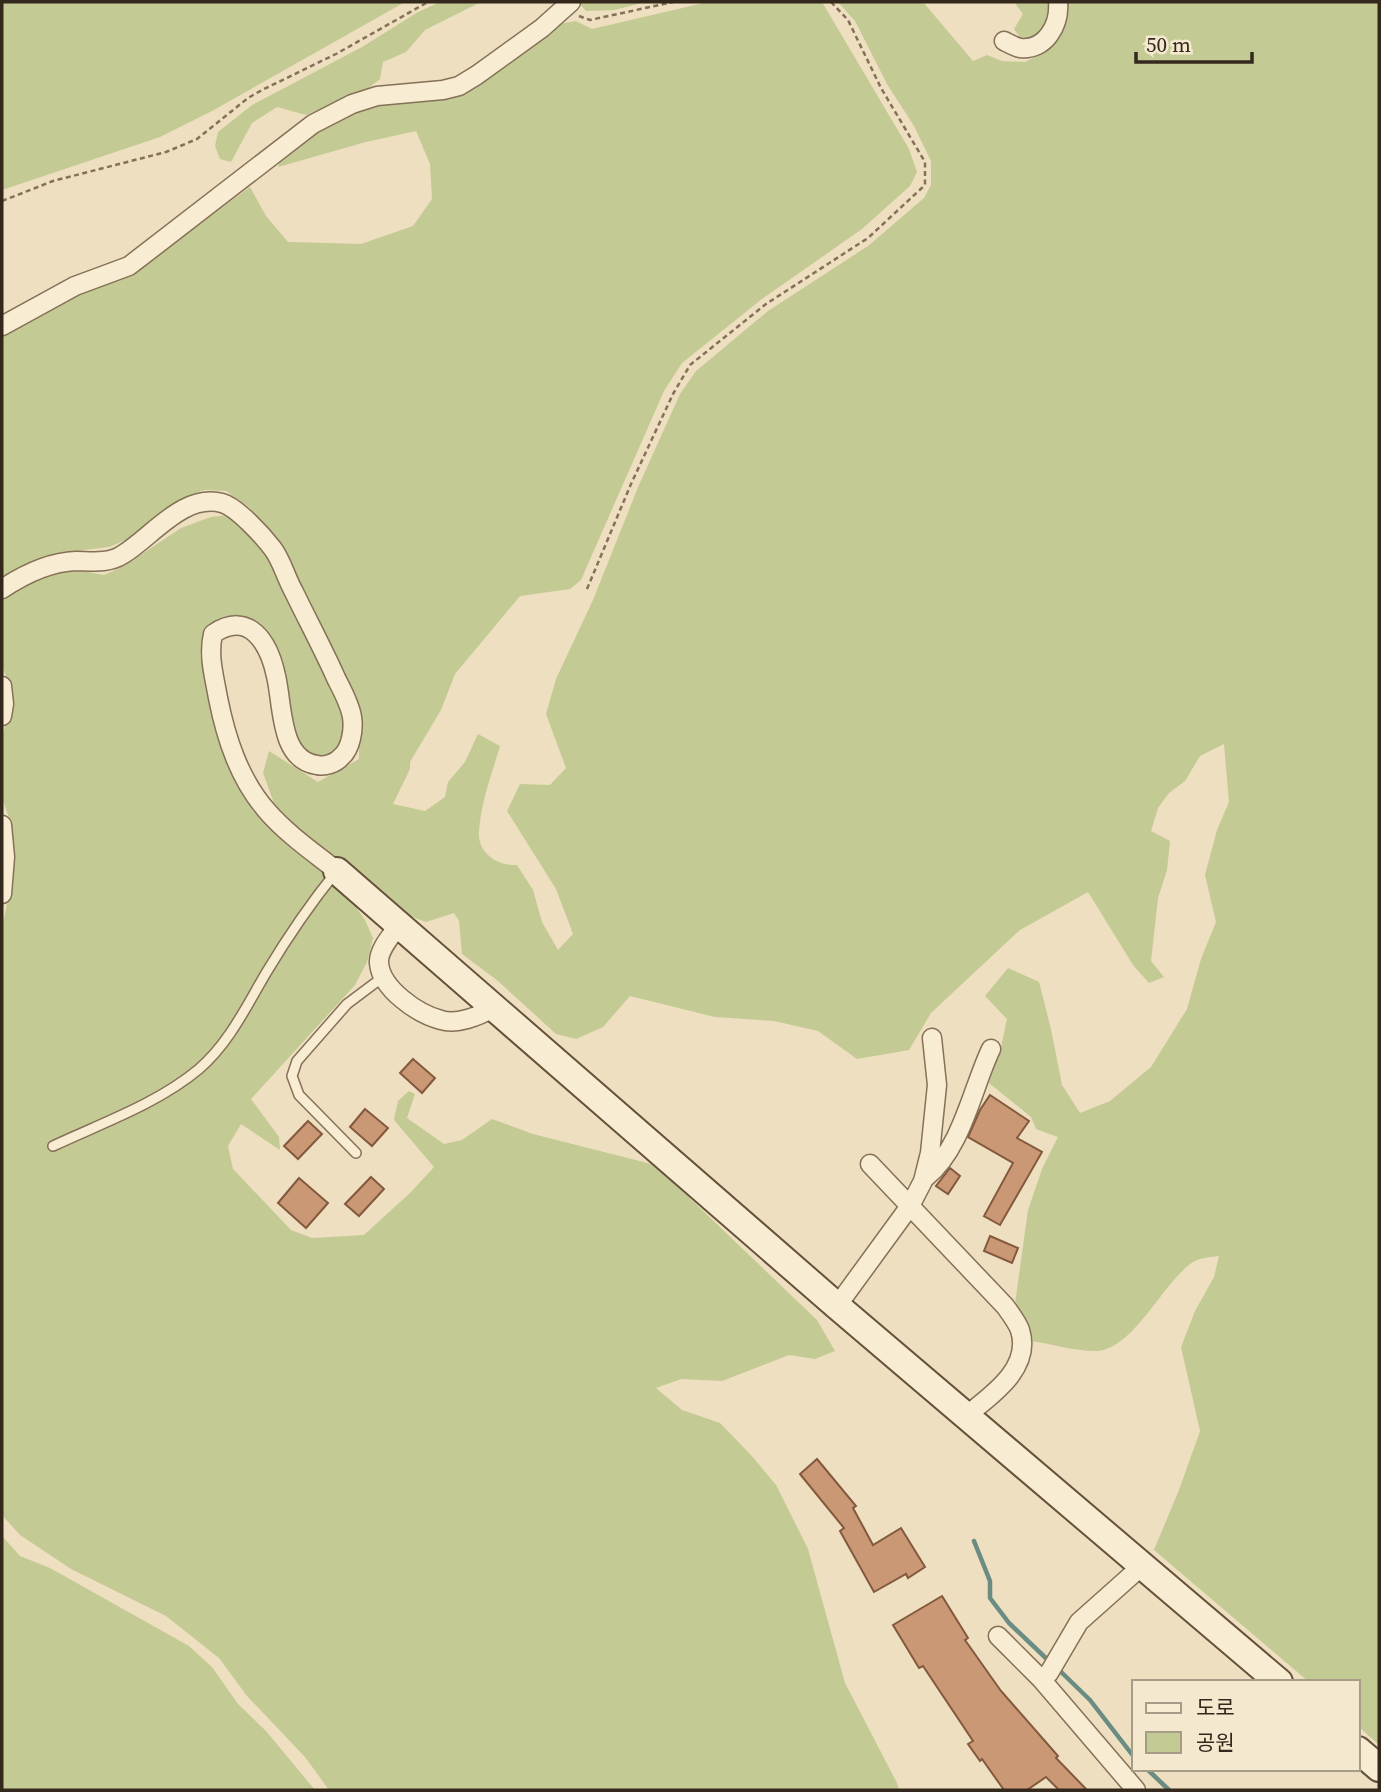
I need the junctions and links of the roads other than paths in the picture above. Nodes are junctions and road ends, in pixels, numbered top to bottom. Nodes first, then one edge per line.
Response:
1 (1058, 2) edge
2 (567, 6) edge
3 (1004, 41) dead end
4 (2, 326) edge
5 (2, 589) edge
6 (2, 686) edge
7 (2, 716) edge
8 (2, 825) edge
9 (337, 871) junction
10 (2, 894) edge
11 (398, 925) junction
12 (383, 977) junction
13 (493, 1008) junction
14 (932, 1038) dead end
15 (991, 1049) dead end
16 (53, 1146) dead end
17 (356, 1153) dead end
18 (870, 1164) dead end
19 (923, 1179) junction
20 (910, 1206) junction
21 (837, 1306) junction
22 (967, 1415) junction
23 (1143, 1564) junction
24 (998, 1636) dead end
25 (1048, 1671) junction
26 (1277, 1680) edge
27 (1360, 1752) edge
28 (1379, 1768) edge
29 (1136, 1790) edge

1 - 3 street
2 - 4 street
5 - 9 street
6 - 7 street
8 - 10 street
9 - 11 street
9 - 16 lane
11 - 12 street
11 - 13 street
12 - 13 street
12 - 17 lane
13 - 21 street
14 - 19 street
15 - 19 street
18 - 20 street
19 - 20 street
20 - 21 street
20 - 22 street
21 - 22 street
22 - 23 street
23 - 25 street
23 - 26 street
24 - 25 street
25 - 29 street
27 - 28 street

